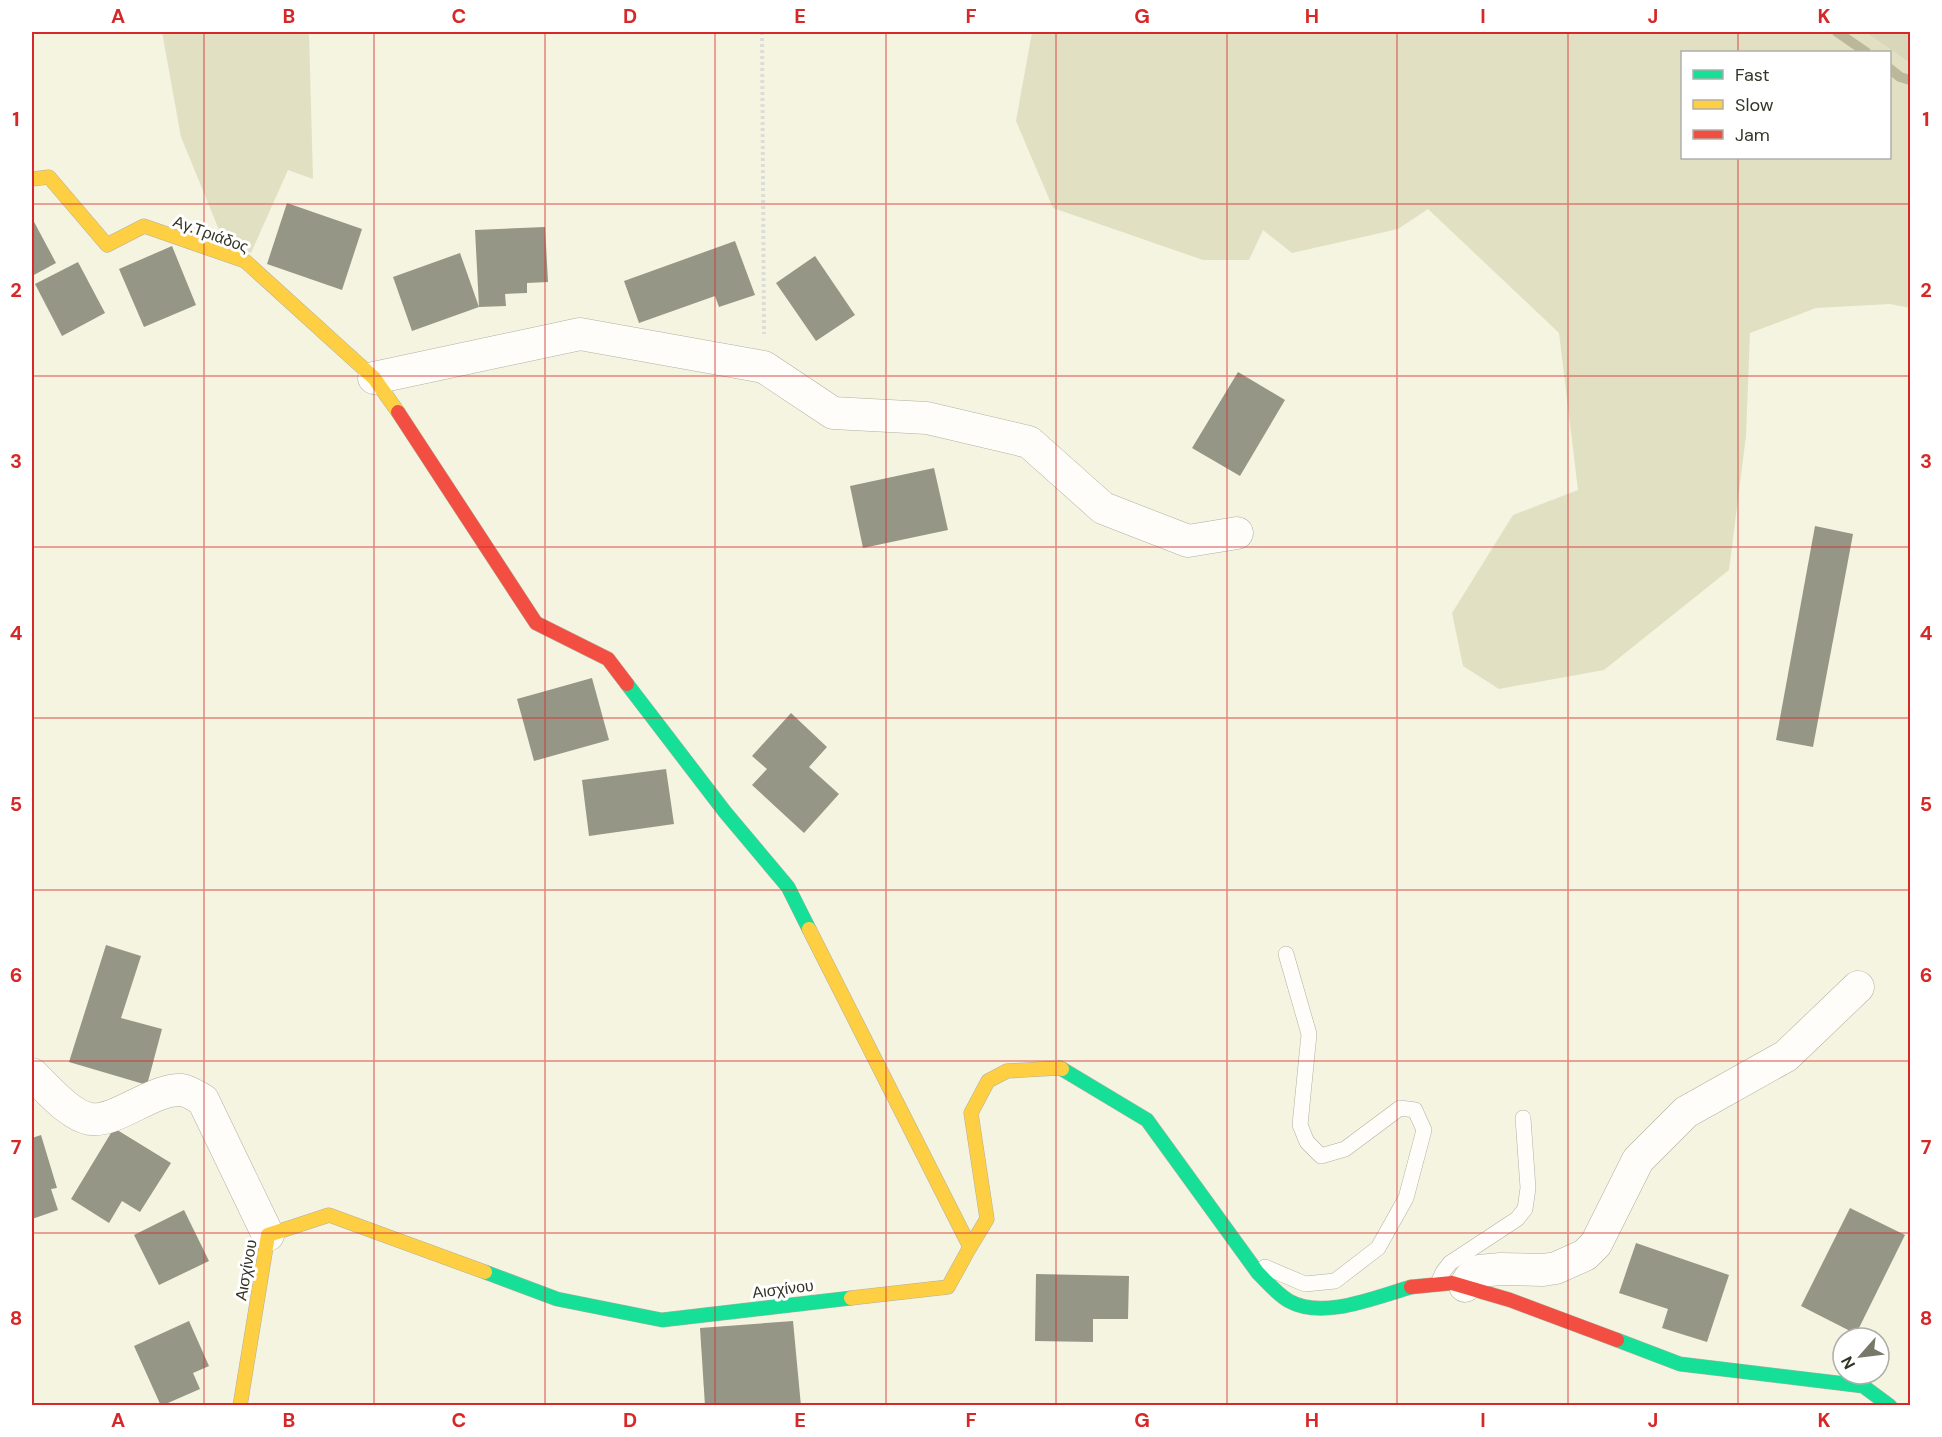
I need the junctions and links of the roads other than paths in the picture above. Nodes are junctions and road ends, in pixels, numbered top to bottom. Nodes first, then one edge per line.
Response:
1 (32, 179) edge
2 (374, 378) junction
3 (1237, 533) dead end
4 (1286, 954) dead end
5 (1858, 987) dead end
6 (32, 1074) edge
7 (1523, 1118) dead end
8 (268, 1235) junction
9 (970, 1247) junction
10 (1246, 1259) junction
11 (1452, 1284) junction
12 (240, 1406) edge
13 (1890, 1406) edge

1 - 2 street, Αγ.Τριάδος
2 - 3 street
2 - 9 street
4 - 10 lane
5 - 11 street
6 - 8 street
7 - 11 lane
8 - 9 street, Αισχίνου
8 - 12 street, Αισχίνου
9 - 10 street
10 - 11 street
11 - 13 street

